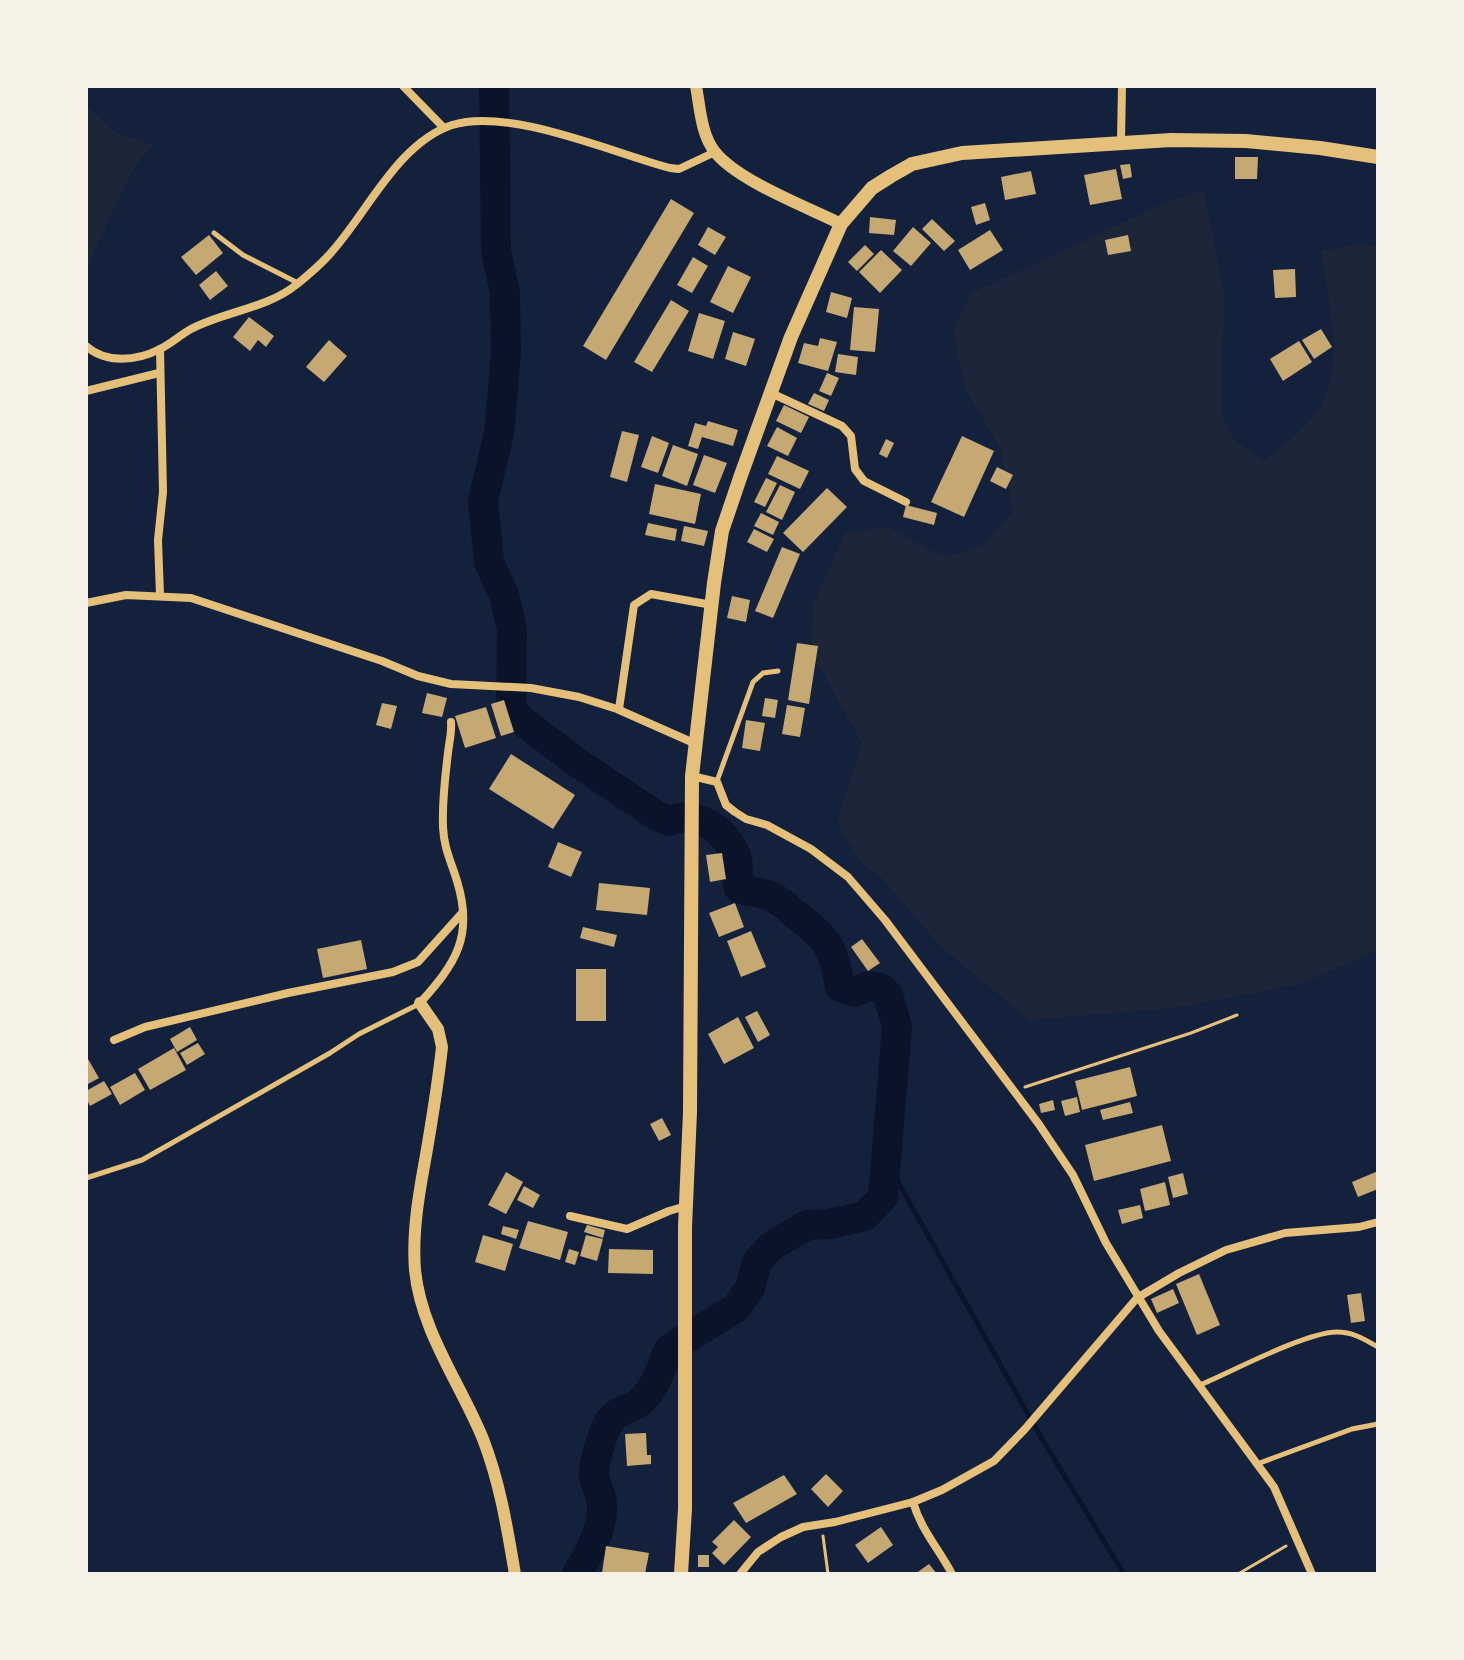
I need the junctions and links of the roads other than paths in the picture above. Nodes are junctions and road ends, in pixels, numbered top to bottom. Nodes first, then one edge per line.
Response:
1 (403, 86) edge
2 (696, 86) edge
3 (1122, 86) edge
4 (444, 128) junction
5 (1121, 141) junction
6 (715, 152) junction
7 (1378, 157) edge
8 (841, 224) junction
9 (214, 233) dead end
10 (298, 283) junction
11 (86, 346) edge
12 (160, 349) junction
13 (159, 373) junction
14 (86, 391) edge
15 (771, 393) junction
16 (906, 502) dead end
17 (160, 595) junction
18 (86, 603) edge
19 (712, 605) junction
20 (778, 671) dead end
21 (619, 709) junction
22 (451, 722) dead end
23 (697, 745) junction
24 (692, 776) junction
25 (717, 782) junction
26 (463, 912) junction
27 (420, 1003) junction
28 (114, 1040) dead end
29 (86, 1178) edge
30 (686, 1206) junction
31 (570, 1216) dead end
32 (1378, 1222) edge
33 (1137, 1298) junction
34 (1378, 1347) edge
35 (1199, 1386) junction
36 (1378, 1424) edge
37 (1257, 1464) junction
38 (913, 1502) junction
39 (515, 1574) edge
40 (681, 1574) edge
41 (740, 1574) edge
42 (952, 1574) edge
43 (1312, 1574) edge

1 - 4 street
2 - 6 street
3 - 5 street
4 - 6 street
4 - 10 street
5 - 7 main road
5 - 8 main road
6 - 8 street
8 - 15 main road
9 - 10 lane
10 - 12 street
11 - 12 street
12 - 13 street
13 - 14 street
13 - 17 street
15 - 16 street
15 - 19 main road
17 - 18 street
17 - 21 street
19 - 21 street
19 - 23 main road
20 - 25 lane
21 - 23 street
22 - 26 street
23 - 24 main road
24 - 25 street
24 - 30 main road
25 - 33 street
26 - 27 street
26 - 28 street
27 - 29 lane
27 - 39 street
30 - 31 street
30 - 40 main road
32 - 33 street
33 - 35 street
33 - 38 street
34 - 35 lane
35 - 37 street
36 - 37 lane
37 - 43 street
38 - 41 street
38 - 42 street

